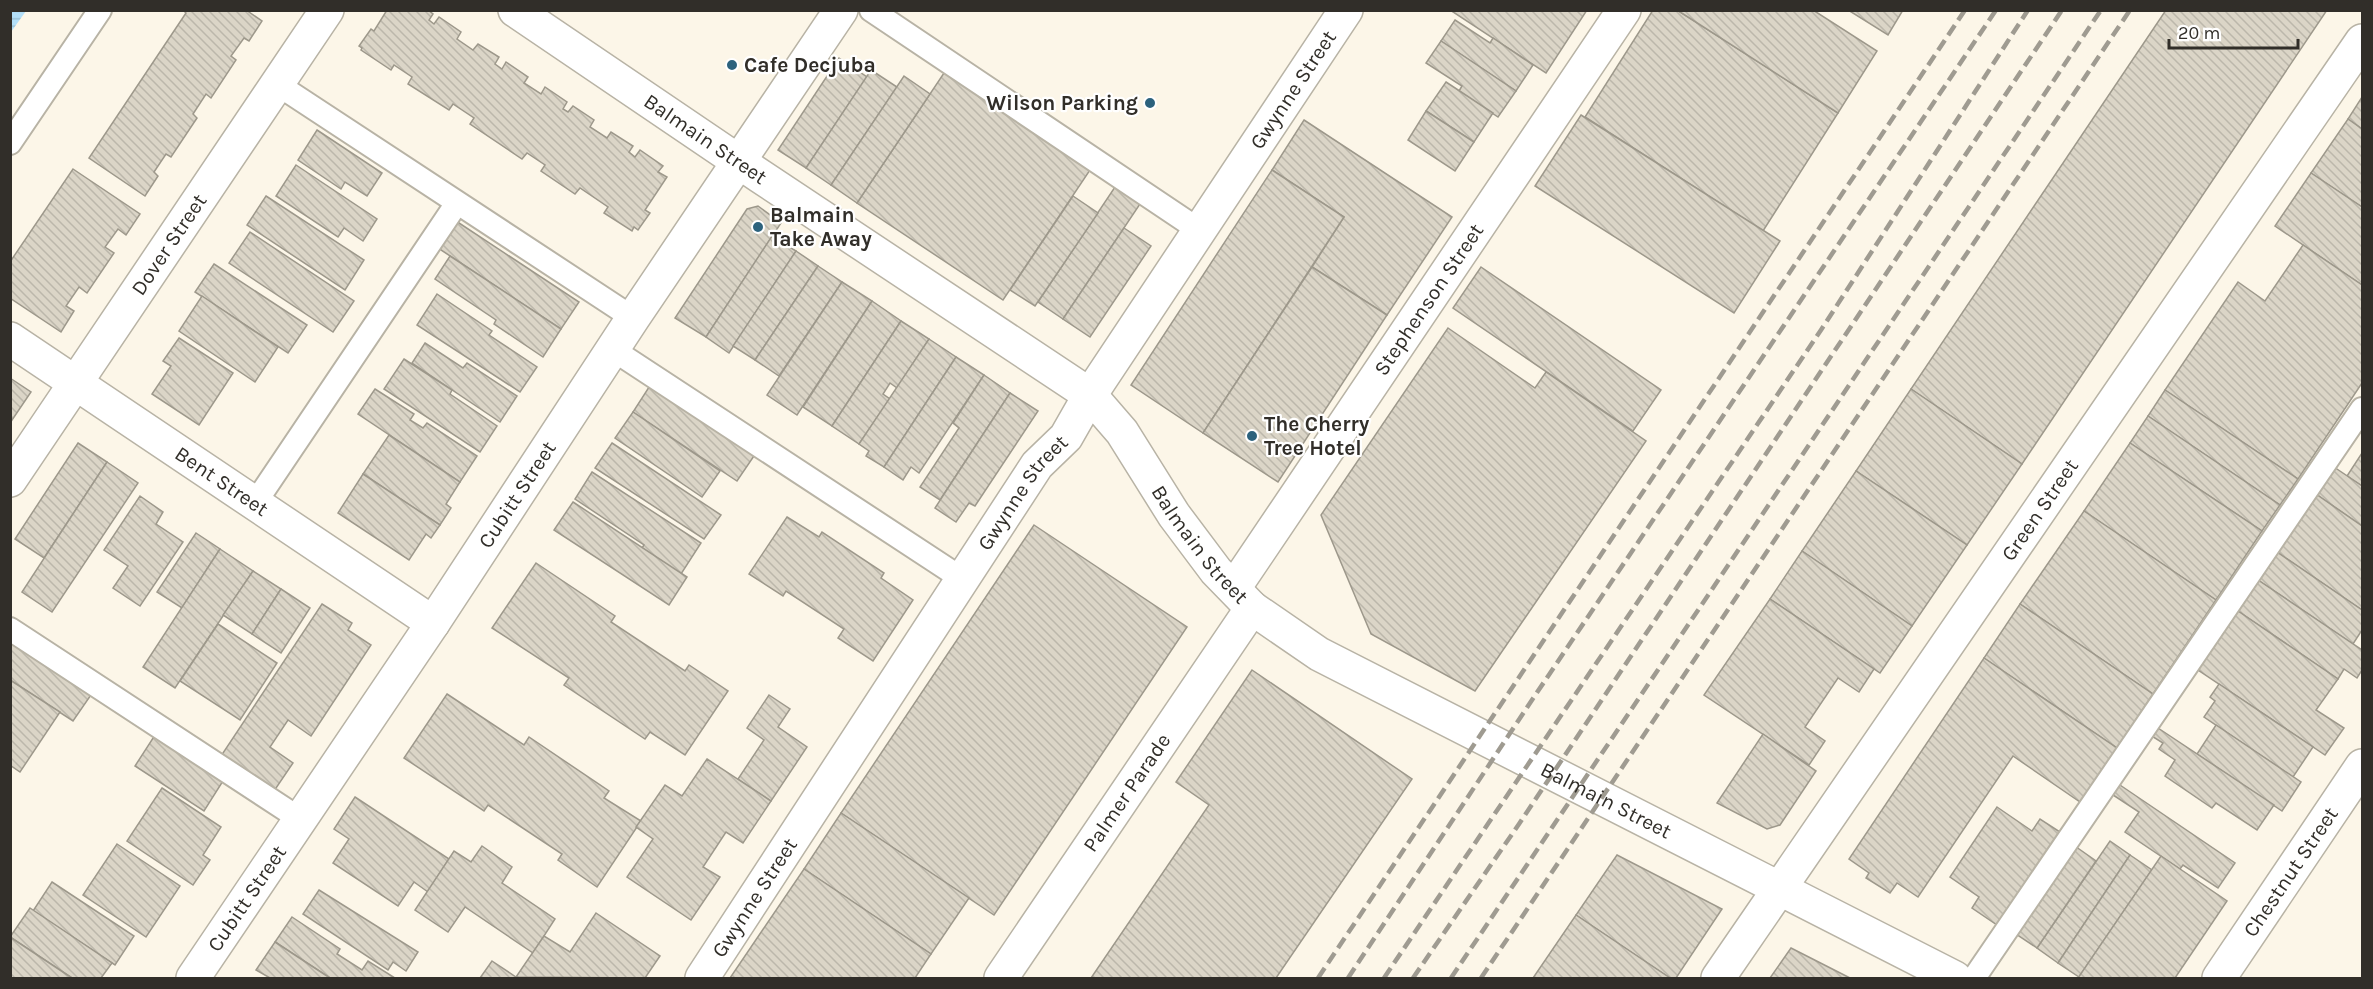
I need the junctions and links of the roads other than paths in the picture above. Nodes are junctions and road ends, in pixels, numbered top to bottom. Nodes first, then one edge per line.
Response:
1 (100, 10) edge
2 (327, 10) edge
3 (515, 10) edge
4 (841, 10) edge
5 (871, 10) edge
6 (1346, 10) edge
7 (1624, 10) edge
8 (2362, 41) edge
9 (277, 84) junction
10 (10, 143) edge
11 (738, 161) junction
12 (457, 203) junction
13 (1199, 230) junction
14 (633, 318) junction
15 (10, 339) edge
16 (612, 350) junction
17 (76, 383) junction
18 (1090, 395) junction
19 (2362, 408) edge
20 (10, 480) edge
21 (255, 503) junction
22 (964, 580) junction
23 (1243, 598) junction
24 (433, 623) junction
25 (10, 629) edge
26 (2362, 766) edge
27 (300, 819) junction
28 (1778, 890) junction
29 (193, 978) edge
30 (702, 978) edge
31 (1001, 978) edge
32 (1718, 978) edge
33 (1955, 978) edge
34 (1974, 978) edge
35 (2219, 978) edge

1 - 10 lane
2 - 9 street, Dover Street
3 - 11 street, Balmain Street
4 - 11 street, Cubitt Street
5 - 13 lane
6 - 13 street, Gwynne Street
7 - 23 street, Stephenson Street
8 - 28 street, Green Street
9 - 12 lane
9 - 17 street, Dover Street
11 - 14 street, Cubitt Street
11 - 18 street, Balmain Street
12 - 14 lane
12 - 21 lane
13 - 18 street, Gwynne Street
14 - 16 street, Cubitt Street
15 - 17 street, Bent Street
16 - 22 lane
16 - 24 street, Cubitt Street
17 - 20 street, Dover Street
17 - 21 street, Bent Street
18 - 22 street, Gwynne Street
18 - 23 street, Balmain Street
19 - 34 lane
21 - 24 street, Bent Street
22 - 30 street, Gwynne Street
23 - 28 street, Balmain Street
23 - 31 street, Palmer Parade
24 - 27 street, Cubitt Street
25 - 27 lane
26 - 35 street, Chestnut Street
27 - 29 street, Cubitt Street
28 - 32 street, Green Street
28 - 33 street, Balmain Street

